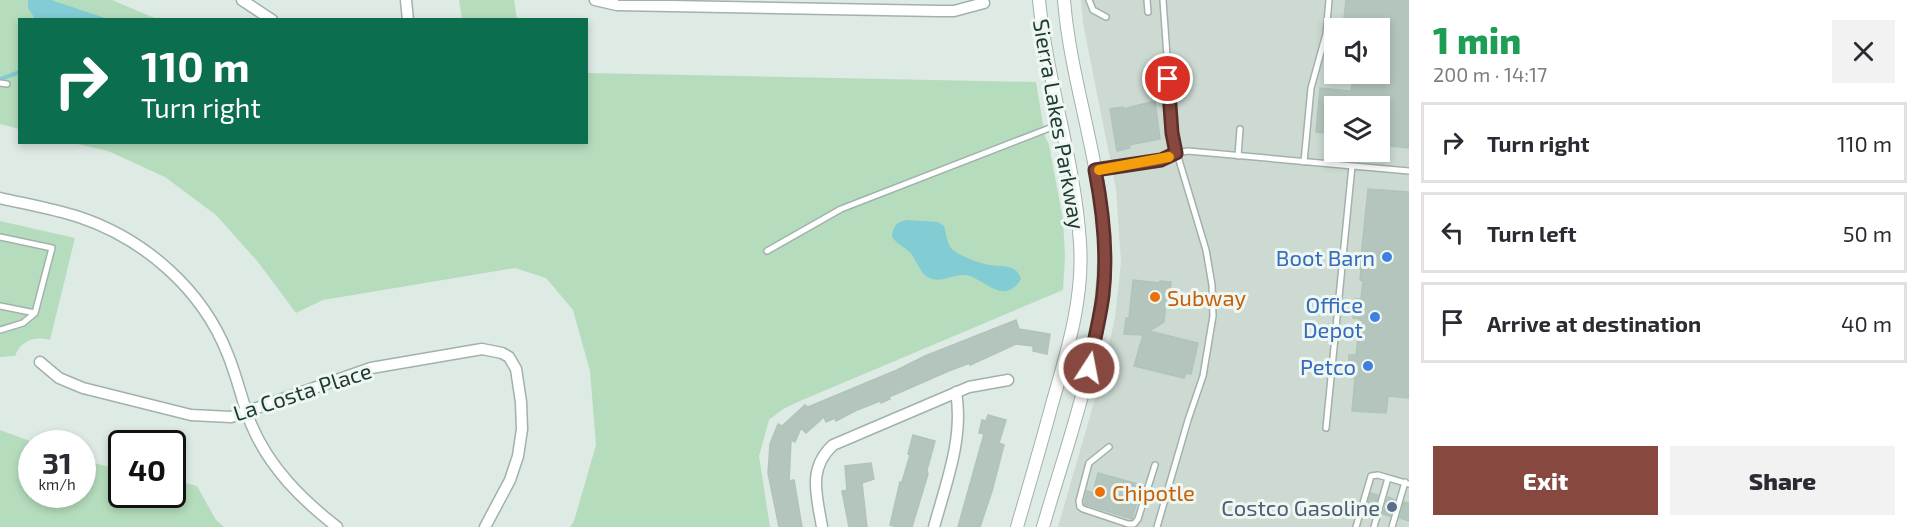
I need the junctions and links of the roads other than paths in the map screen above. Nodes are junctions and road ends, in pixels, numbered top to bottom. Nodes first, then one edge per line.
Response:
1 (242, 0) edge
2 (406, 0) edge
3 (595, 0) edge
4 (1039, 0) edge
5 (1064, 0) edge
6 (1089, 0) edge
7 (1148, 0) edge
8 (1163, 0) edge
9 (1329, 0) edge
10 (724, 3) edge
11 (984, 3) dead end
12 (258, 4) edge
13 (863, 5) edge
14 (1148, 12) dead end
15 (270, 18) edge
16 (408, 18) edge
17 (1106, 18) dead end
18 (1060, 124) junction
19 (1240, 129) dead end
20 (1176, 153) junction
21 (1238, 156) junction
22 (1304, 162) junction
23 (1352, 166) junction
24 (1095, 170) junction
25 (1409, 171) edge
26 (0, 198) edge
27 (0, 237) edge
28 (767, 250) dead end
29 (0, 306) edge
30 (35, 313) junction
31 (0, 330) edge
32 (40, 362) dead end
33 (1008, 380) dead end
34 (956, 392) junction
35 (247, 413) junction
36 (1326, 428) dead end
37 (1109, 447) dead end
38 (1155, 465) dead end
39 (1388, 478) junction
40 (1407, 483) edge
41 (337, 527) edge
42 (485, 527) edge
43 (822, 527) edge
44 (934, 527) edge
45 (1017, 527) edge
46 (1043, 527) edge
47 (1157, 527) edge
48 (1356, 527) edge
49 (1374, 527) edge
50 (1392, 527) edge

1 - 12 street
2 - 16 street
3 - 10 street
4 - 18 street, Sierra Lakes Parkway
5 - 24 street, Sierra Lakes Parkway
6 - 17 lane
7 - 14 lane
8 - 20 lane
9 - 22 lane
10 - 13 street
11 - 13 street
12 - 15 street
18 - 28 lane
18 - 45 street, Sierra Lakes Parkway
19 - 21 lane
20 - 21 lane
20 - 24 lane
20 - 47 lane
21 - 22 lane
22 - 23 lane
23 - 25 lane
23 - 36 lane
24 - 46 street, Sierra Lakes Parkway
26 - 35 street
27 - 30 lane
29 - 30 lane
30 - 31 lane
32 - 35 street, La Costa Place
33 - 34 street
34 - 43 street
34 - 44 street
35 - 41 street
35 - 42 street, La Costa Place
37 - 38 lane
39 - 40 lane
39 - 48 lane
39 - 49 lane
40 - 50 lane

